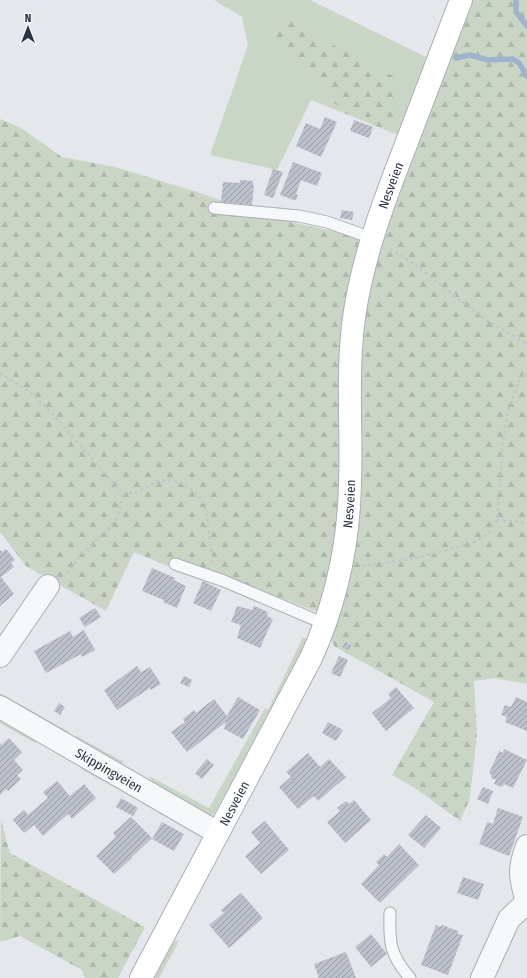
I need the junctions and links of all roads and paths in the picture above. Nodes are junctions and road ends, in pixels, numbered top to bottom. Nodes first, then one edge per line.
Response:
1 (461, 0) edge
2 (214, 208) dead end
3 (372, 238) junction
4 (527, 344) edge
5 (527, 372) edge
6 (0, 373) edge
7 (123, 494) junction
8 (497, 520) junction
9 (527, 523) edge
10 (176, 564) dead end
11 (340, 568) junction
12 (224, 580) junction
13 (48, 586) joint
14 (325, 624) junction
15 (0, 656) edge
16 (0, 707) edge
17 (218, 833) junction
18 (527, 846) edge
19 (527, 902) edge
20 (390, 914) dead end
21 (140, 978) edge
22 (410, 978) edge
23 (482, 978) edge

1 - 3 main road, Nesveien
2 - 3 lane
3 - 4 path
3 - 11 main road, Nesveien
5 - 8 path
6 - 7 path
7 - 12 path
7 - 13 path
8 - 9 path
8 - 11 path
10 - 12 lane
11 - 14 main road, Nesveien
12 - 14 lane
13 - 15 street
14 - 17 main road, Nesveien
16 - 17 street, Skippingveien
17 - 21 main road, Nesveien
18 - 19 street
19 - 23 street
20 - 22 lane

